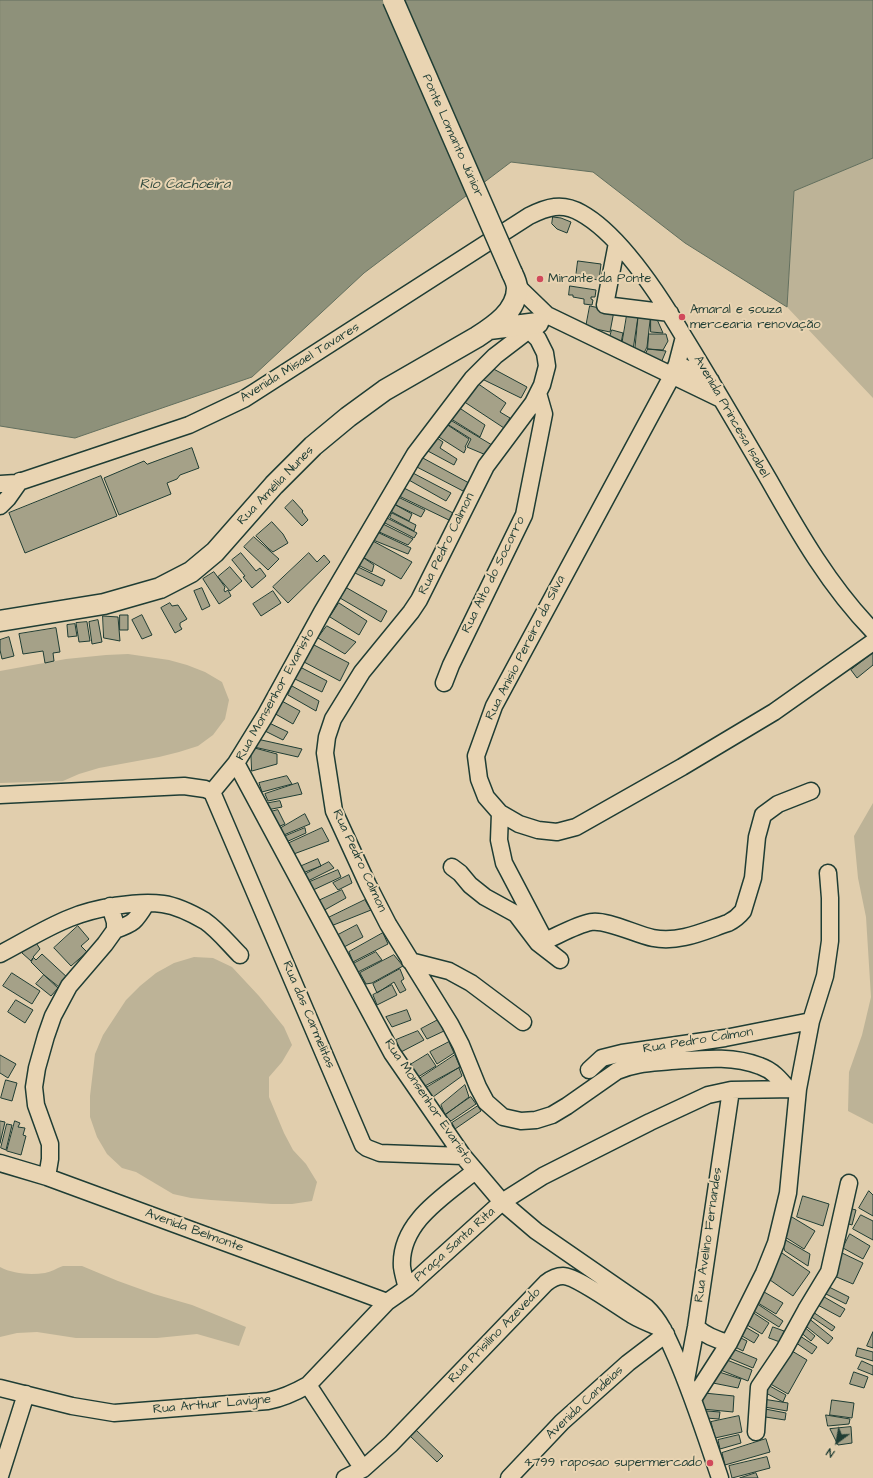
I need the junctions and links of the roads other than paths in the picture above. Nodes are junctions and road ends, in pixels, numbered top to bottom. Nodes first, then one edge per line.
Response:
1 (393, 0) edge
2 (579, 212) joint
3 (617, 243) junction
4 (514, 279) junction
5 (670, 312) junction
6 (538, 323) junction
7 (489, 329) junction
8 (684, 337) junction
9 (674, 370) junction
10 (711, 380) junction
11 (538, 393) junction
12 (721, 399) junction
13 (20, 481) junction
14 (0, 484) edge
15 (0, 506) edge
16 (0, 621) edge
17 (873, 631) edge
18 (873, 642) edge
19 (444, 683) dead end
20 (236, 763) junction
21 (811, 791) dead end
22 (212, 792) junction
23 (0, 795) edge
24 (500, 813) junction
25 (452, 866) dead end
26 (828, 873) dead end
27 (146, 904) junction
28 (110, 906) junction
29 (115, 930) junction
30 (0, 954) edge
31 (240, 955) dead end
32 (560, 960) dead end
33 (410, 961) junction
34 (811, 1021) junction
35 (523, 1022) dead end
36 (589, 1070) dead end
37 (793, 1089) junction
38 (731, 1090) junction
39 (463, 1156) junction
40 (0, 1163) edge
41 (475, 1170) junction
42 (47, 1177) junction
43 (849, 1183) dead end
44 (502, 1202) junction
45 (407, 1288) junction
46 (388, 1302) junction
47 (696, 1327) junction
48 (665, 1332) junction
49 (730, 1343) junction
50 (686, 1380) junction
51 (308, 1385) junction
52 (0, 1388) edge
53 (26, 1394) junction
54 (693, 1399) junction
55 (756, 1432) dead end
56 (363, 1469) junction
57 (0, 1476) edge
58 (345, 1478) edge
59 (509, 1478) edge
60 (720, 1478) edge

1 - 4 main road, Ponte Lomanto Júnior, bridge
2 - 3 street, Avenida Princesa Isabel
2 - 13 street, Avenida Misael Tavares
3 - 5 street, Avenida Princesa Isabel
3 - 5 street
4 - 6 street
4 - 7 main road, Rua Amélia Nunes
5 - 8 street, Avenida Princesa Isabel
6 - 7 main road
6 - 9 street
6 - 11 street, Rua Pedro Calmon
6 - 20 street, Rua Monsenhor Evaristo
7 - 16 main road, Rua Amélia Nunes
8 - 9 street, Rua Anisio Pereira da Silva
8 - 10 street, Avenida Princesa Isabel
9 - 10 street
9 - 12 street
9 - 24 street, Rua Anisio Pereira da Silva
10 - 12 street, Avenida Princesa Isabel
11 - 19 street, Rua Alto do Socorro
11 - 33 street, Rua Pedro Calmon
12 - 17 street, Avenida Princesa Isabel
13 - 14 street, Avenida Misael Tavares
13 - 15 street
18 - 24 street, Rua Anisio Pereira da Silva
20 - 22 street
20 - 39 street, Rua Monsenhor Evaristo
21 - 24 street
22 - 23 street
22 - 39 street, Rua das Carmelitas
25 - 32 street
26 - 34 street
27 - 28 street
27 - 29 street
27 - 31 street
28 - 29 street
28 - 30 street
29 - 42 street
33 - 35 street
33 - 37 street, Rua Pedro Calmon
34 - 36 street, Rua Pedro Calmon
34 - 37 street
37 - 38 street
37 - 49 street
38 - 44 street
38 - 47 street, Rua Avelino Fernandes
39 - 41 street, Rua Monsenhor Evaristo
40 - 42 street, Avenida Belmonte
41 - 44 street, Rua Monsenhor Evaristo
41 - 45 street, Praça Santa Rita
42 - 46 street, Avenida Belmonte
43 - 55 street
44 - 45 street, Praça Santa Rita
44 - 48 street, Rua Monsenhor Evaristo
45 - 46 street, Praça Santa Rita
46 - 51 street, Rua Arthur Lavigne
47 - 49 street
47 - 50 street, Rua Avelino Fernandes
48 - 50 street, Rua Monsenhor Evaristo
48 - 56 street, Rua Prisilino Azevedo
48 - 59 street, Avenida Candeias
49 - 54 street
50 - 54 street, Rua Monsenhor Evaristo
51 - 53 street, Rua Arthur Lavigne
51 - 56 street
52 - 53 street, Rua Arthur Lavigne
53 - 57 street
54 - 60 street, Rua Monsenhor Evaristo
56 - 58 street, Rua Prisilino Azevedo

